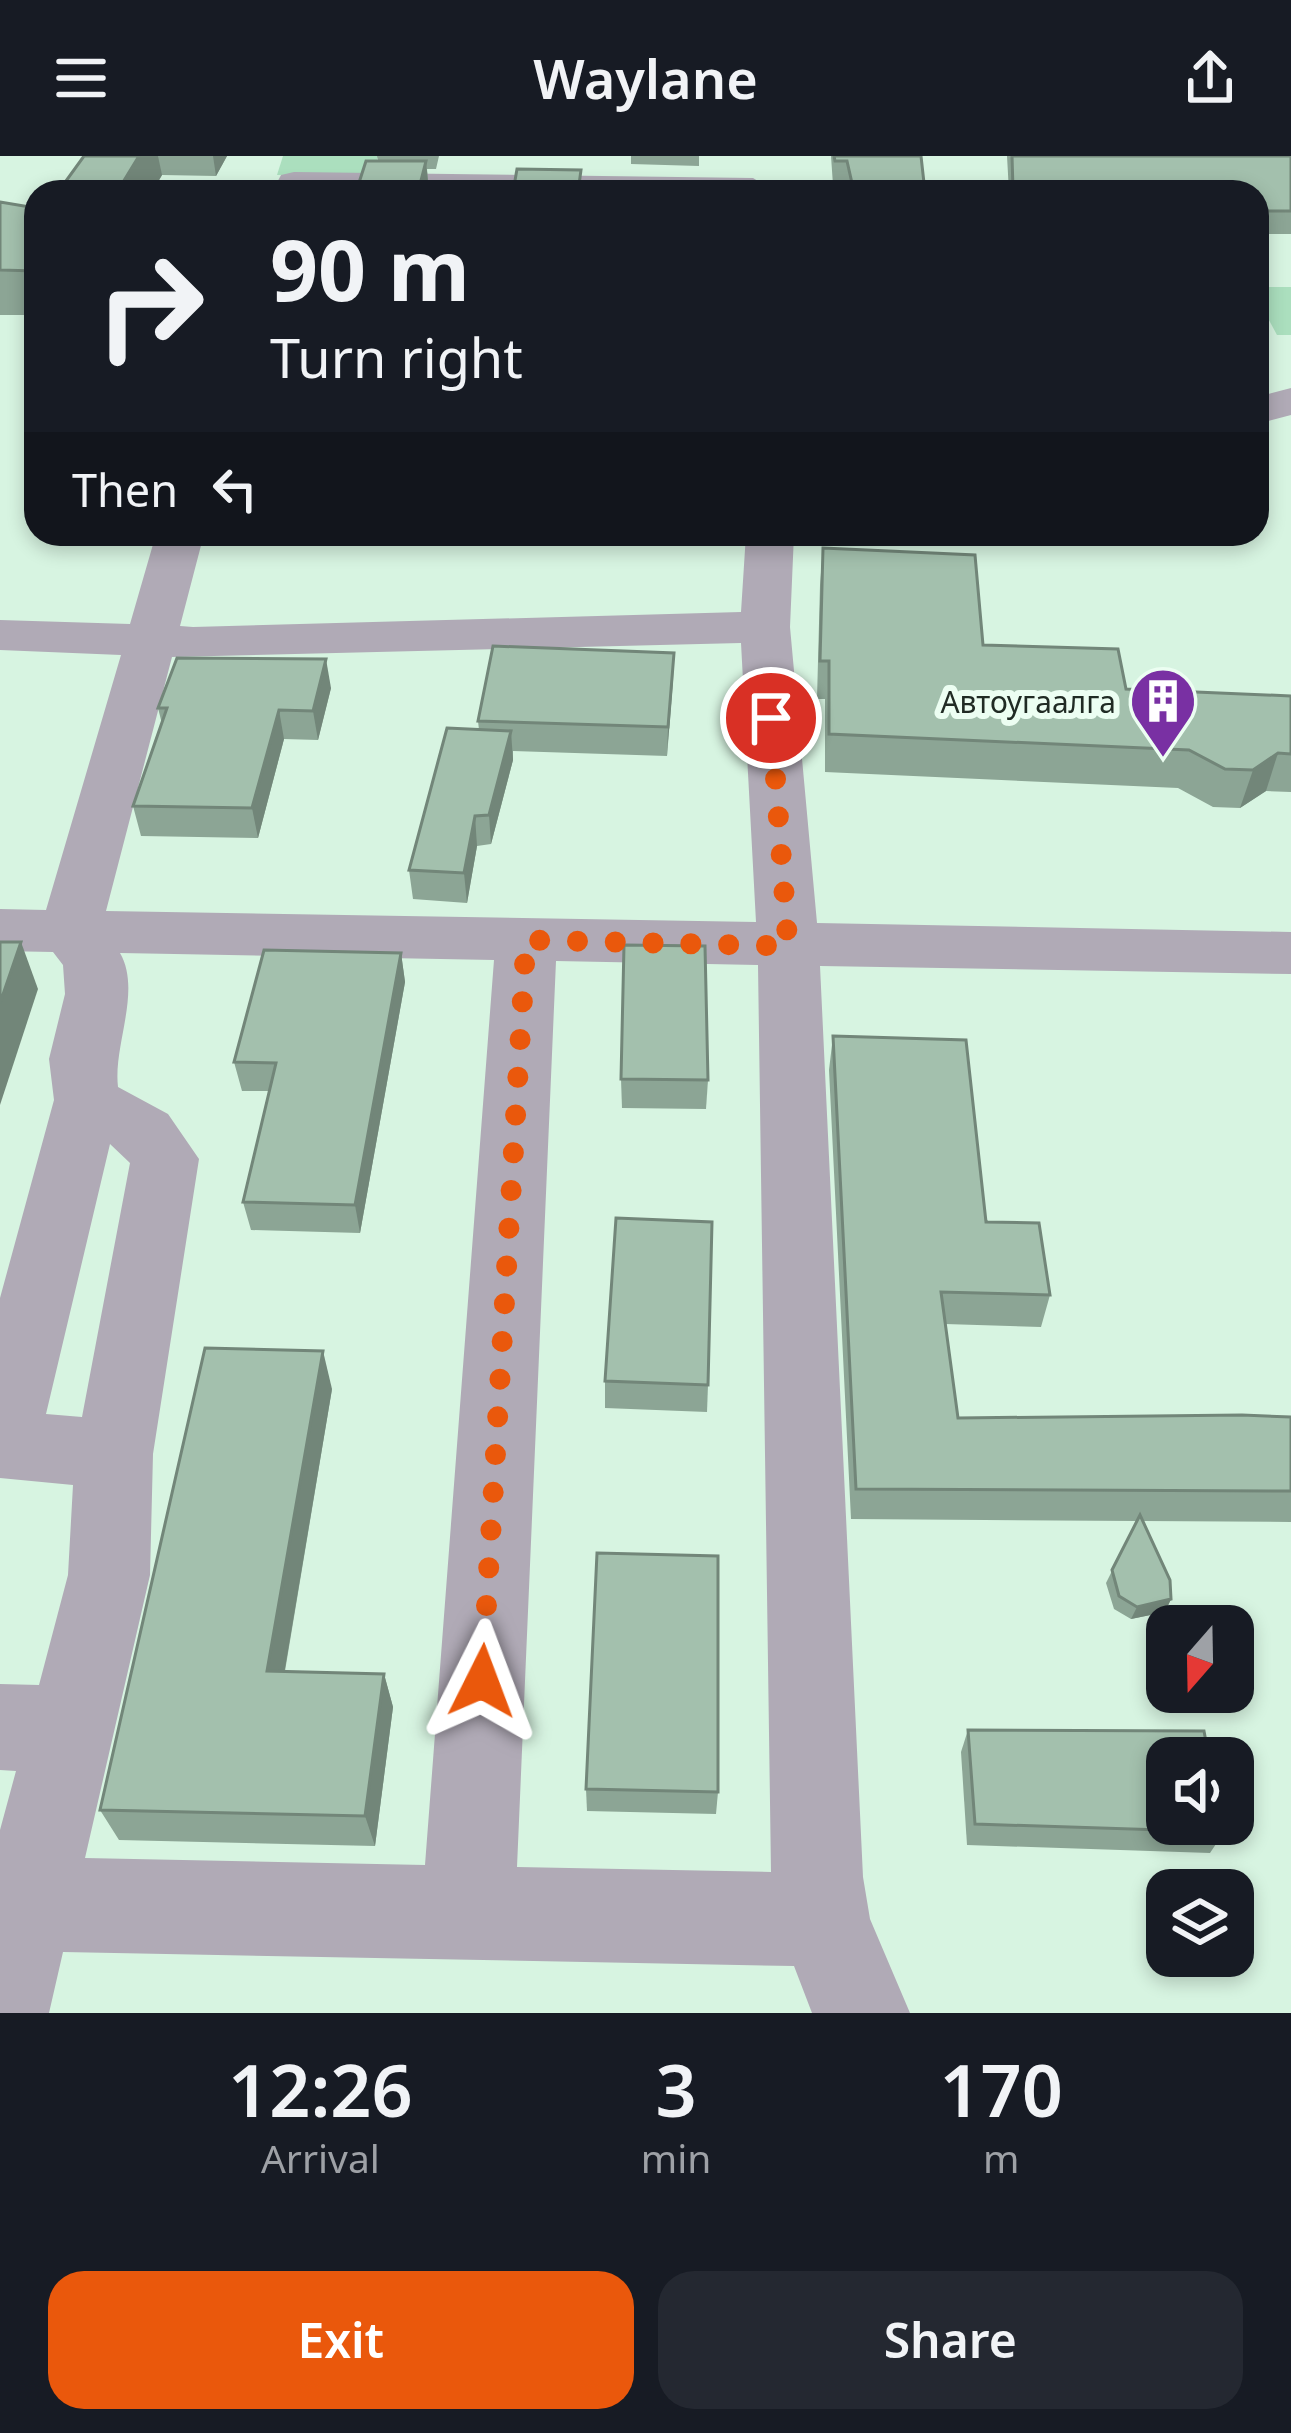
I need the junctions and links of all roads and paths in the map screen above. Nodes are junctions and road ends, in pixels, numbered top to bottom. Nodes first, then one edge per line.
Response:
1 (557, 169) edge
2 (753, 179) edge
3 (350, 180) edge
4 (176, 546) edge
5 (769, 546) edge
6 (765, 627) junction
7 (0, 635) edge
8 (148, 640) junction
9 (35, 931) edge
10 (526, 940) junction
11 (788, 946) junction
12 (1291, 953) edge
13 (88, 1100) junction
14 (0, 1442) edge
15 (114, 1454) junction
16 (35, 1728) edge
17 (27, 1904) junction
18 (468, 1912) junction
19 (823, 1920) junction
20 (0, 2013) edge
21 (861, 2013) edge

1 - 2 street
1 - 3 street
4 - 8 street
5 - 6 street
6 - 8 street
6 - 11 street
7 - 8 street
8 - 9 street
9 - 10 street
9 - 13 street
10 - 11 street
10 - 18 street
11 - 12 street
11 - 19 street
13 - 14 street
13 - 15 street
14 - 15 street
15 - 16 street
16 - 17 street
17 - 18 street
17 - 20 street
18 - 19 street
19 - 21 street

